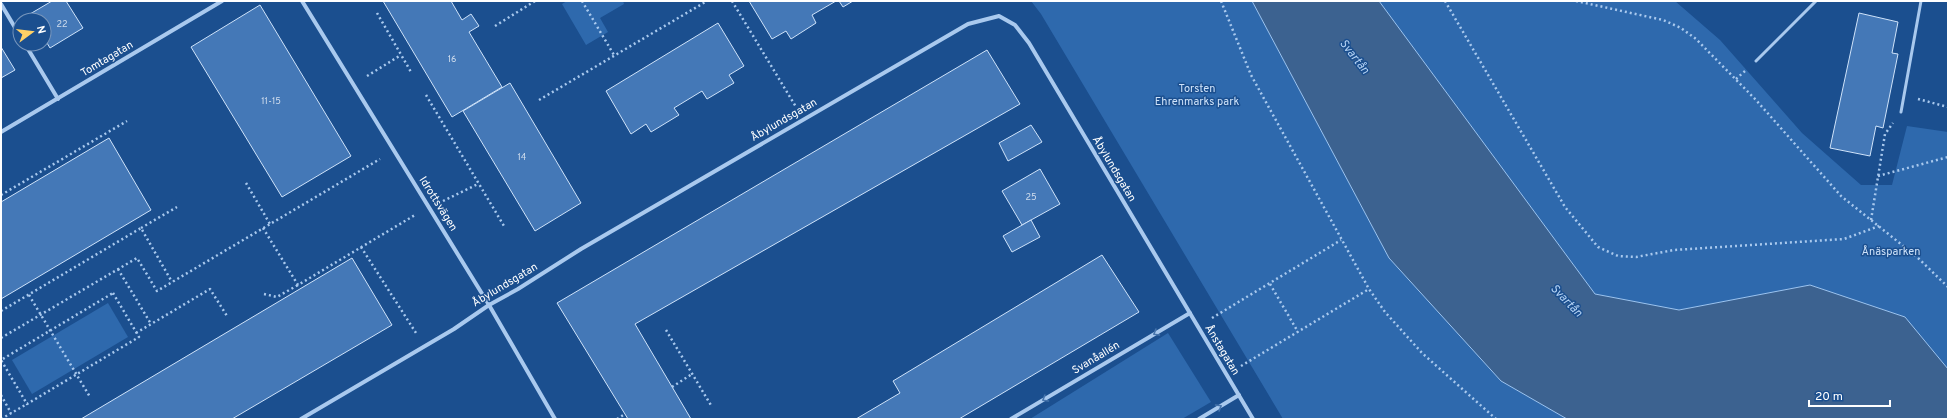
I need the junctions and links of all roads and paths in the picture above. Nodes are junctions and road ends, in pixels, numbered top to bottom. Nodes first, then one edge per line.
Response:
1 (222, 1) edge
2 (302, 1) edge
3 (535, 1) edge
4 (582, 1) edge
5 (707, 1) edge
6 (732, 1) edge
7 (1221, 1) edge
8 (1445, 1) edge
9 (1576, 1) edge
10 (1816, 1) edge
11 (1921, 1) edge
12 (1591, 3) edge
13 (1, 4) edge
14 (377, 13) dead end
15 (12, 23) edge
16 (494, 26) dead end
17 (30, 52) edge
18 (401, 55) junction
19 (614, 56) junction
20 (1756, 61) dead end
21 (411, 72) dead end
22 (353, 84) junction
23 (426, 95) dead end
24 (1904, 95) junction
25 (58, 99) junction
26 (539, 100) dead end
27 (1948, 107) edge
28 (1901, 112) joint
29 (803, 120) junction
30 (127, 121) dead end
31 (1, 132) edge
32 (394, 150) junction
33 (1948, 157) edge
34 (1878, 176) junction
35 (246, 184) dead end
36 (478, 184) junction
37 (1, 195) edge
38 (178, 207) dead end
39 (429, 208) junction
40 (1871, 220) junction
41 (270, 224) junction
42 (504, 226) dead end
43 (1879, 226) junction
44 (141, 228) junction
45 (263, 228) junction
46 (1341, 240) junction
47 (362, 247) junction
48 (118, 269) junction
49 (172, 282) junction
50 (1270, 284) junction
51 (298, 285) junction
52 (1948, 287) edge
53 (1369, 288) junction
54 (1176, 290) joint
55 (264, 294) dead end
56 (29, 295) junction
57 (489, 305) junction
58 (1, 311) edge
59 (1190, 313) junction
60 (41, 315) junction
61 (227, 316) dead end
62 (151, 324) junction
63 (1198, 326) junction
64 (50, 330) junction
65 (666, 330) dead end
66 (1298, 332) junction
67 (136, 333) junction
68 (1, 338) edge
69 (425, 346) junction
70 (76, 374) junction
71 (692, 374) junction
72 (1227, 375) junction
73 (672, 387) dead end
74 (1239, 395) junction
75 (1, 396) edge
76 (90, 397) dead end
77 (27, 404) junction
78 (712, 407) dead end
79 (11, 413) junction
80 (625, 414) dead end
81 (1, 419) edge
82 (301, 419) edge
83 (555, 419) edge
84 (617, 419) edge
85 (1011, 419) edge
86 (1199, 419) edge
87 (1253, 419) edge
88 (1496, 419) edge

1 - 25 street, Tomtagatan
2 - 22 street, Idrottsvägen
3 - 16 path
4 - 19 path
5 - 19 path
6 - 29 path
7 - 46 path
8 - 43 path
9 - 12 path
10 - 20 lane
11 - 24 lane
12 - 40 path
13 - 15 street
14 - 18 path
17 - 25 street
18 - 21 path
18 - 22 path
19 - 26 path
22 - 32 street, Idrottsvägen
23 - 36 path
24 - 27 path
24 - 28 lane
25 - 31 street, Tomtagatan
28 - 34 path
29 - 54 street, Åbylundsgatan
29 - 57 street, Åbylundsgatan
30 - 37 path
32 - 39 street, Idrottsvägen
32 - 41 path
33 - 34 path
34 - 40 path
35 - 41 path
36 - 39 path
36 - 42 path
38 - 44 path
39 - 47 path
39 - 57 street, Idrottsvägen
40 - 43 path
41 - 45 path
43 - 52 path
44 - 49 path
44 - 56 path
45 - 49 path
45 - 51 path
46 - 50 path
46 - 53 path
47 - 51 path
47 - 69 path
48 - 49 path
48 - 60 path
48 - 62 path
50 - 63 path
50 - 66 path
51 - 55 path
53 - 66 path
53 - 88 path
54 - 59 street, Ånstagatan
56 - 58 path
56 - 60 path
57 - 69 street, Åbylundsgatan
57 - 83 street, Idrottsvägen
59 - 63 street, Ånstagatan
59 -> 85 street, Svanåallén
60 - 64 path
60 - 68 path
61 - 62 path
62 - 67 path
63 - 72 street, Ånstagatan
64 - 67 path
64 - 70 path
64 - 77 path
65 - 71 path
66 - 72 path
67 - 70 path
69 - 82 street, Åbylundsgatan
70 - 76 path
70 - 77 path
71 - 73 path
71 - 78 path
72 - 74 street, Ånstagatan
86 -> 74 street
74 - 87 street, Ånstagatan
75 - 79 path
77 - 79 path
79 - 81 path
80 - 84 path

